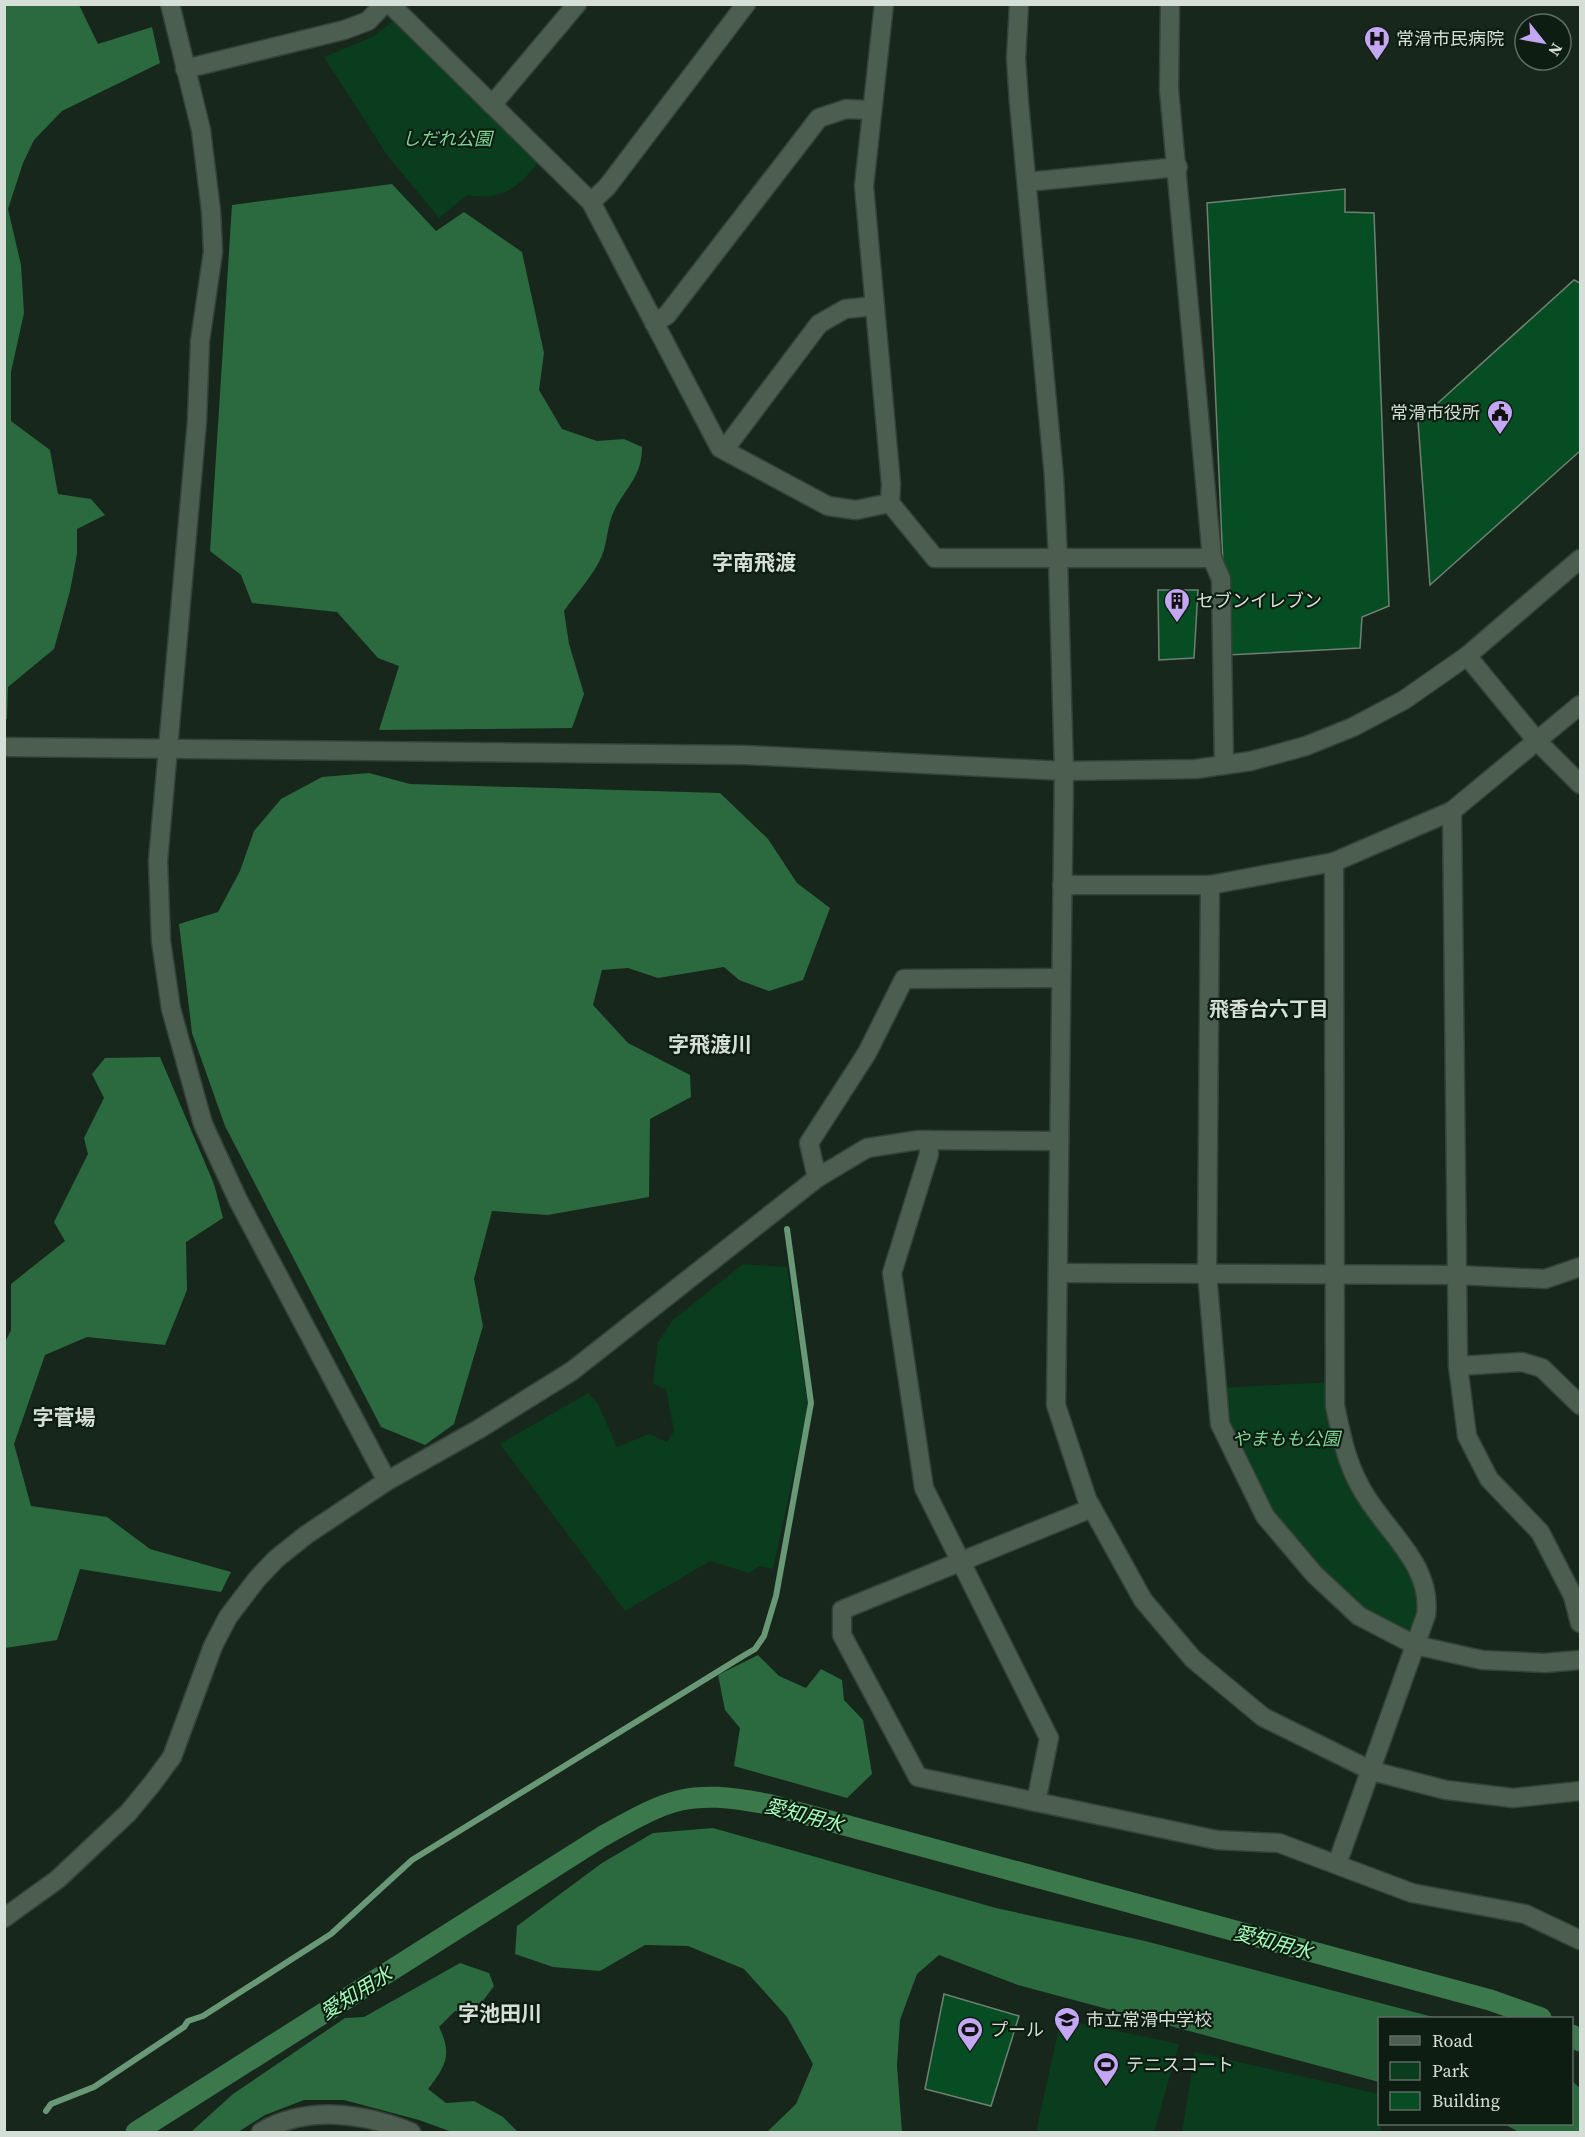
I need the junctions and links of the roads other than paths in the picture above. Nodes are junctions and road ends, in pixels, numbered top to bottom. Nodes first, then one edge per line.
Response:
1 (170, 4) edge
2 (384, 4) edge
3 (390, 4) edge
4 (577, 4) edge
5 (746, 4) edge
6 (884, 4) edge
7 (1019, 4) edge
8 (1170, 4) edge
9 (185, 69) junction
10 (492, 105) junction
11 (872, 110) junction
12 (1178, 167) junction
13 (1027, 182) junction
14 (591, 202) junction
15 (875, 306) junction
16 (654, 323) junction
17 (724, 450) junction
18 (890, 503) junction
19 (1212, 558) junction
20 (1058, 559) junction
21 (1581, 559) edge
22 (1467, 656) junction
23 (1581, 705) edge
24 (1537, 741) junction
25 (4, 747) edge
26 (169, 748) junction
27 (1224, 765) junction
28 (1064, 771) junction
29 (1581, 784) edge
30 (1452, 811) junction
31 (1334, 862) junction
32 (1062, 885) junction
33 (1210, 885) junction
34 (1061, 978) junction
35 (928, 1140) junction
36 (1058, 1141) junction
37 (817, 1178) junction
38 (1581, 1268) edge
39 (1060, 1273) junction
40 (1207, 1273) junction
41 (1334, 1273) junction
42 (1457, 1275) junction
43 (1458, 1366) junction
44 (1581, 1405) edge
45 (387, 1481) junction
46 (1092, 1508) junction
47 (960, 1562) junction
48 (1581, 1623) edge
49 (1415, 1645) junction
50 (1581, 1660) edge
51 (1372, 1771) junction
52 (1581, 1791) edge
53 (1036, 1802) junction
54 (1337, 1864) junction
55 (4, 1918) edge
56 (1581, 1940) edge
57 (261, 2133) edge
58 (411, 2133) edge

1 - 9 street
2 - 9 street
3 - 10 street
4 - 10 street
5 - 14 street
6 - 11 street
7 - 13 street
8 - 12 street
9 - 26 street
10 - 14 street
11 - 15 street
11 - 16 street
12 - 13 street
12 - 19 street
13 - 20 street
14 - 16 street
15 - 17 street
15 - 18 street
16 - 17 street
17 - 18 street
18 - 20 street
19 - 20 street
19 - 27 street
20 - 28 street
21 - 22 street
22 - 24 street
22 - 27 street
23 - 24 street
24 - 29 street
24 - 30 street
25 - 26 street
26 - 28 street
26 - 45 street
27 - 28 street
28 - 32 street
30 - 31 street
30 - 42 street
31 - 33 street
31 - 41 street
32 - 33 street
32 - 34 street
33 - 40 street
34 - 36 street
34 - 37 street
35 - 36 street
35 - 37 street
35 - 47 street
36 - 39 street
37 - 45 street
38 - 42 street
39 - 40 street
39 - 46 street
40 - 41 street
40 - 49 street
41 - 42 street
41 - 49 street
42 - 43 street
43 - 44 street
43 - 48 street
45 - 55 street
46 - 47 street
46 - 51 street
47 - 53 street
47 - 53 street
49 - 50 street
49 - 51 street
51 - 52 street
51 - 54 street
53 - 54 street
54 - 56 street
57 - 58 street

